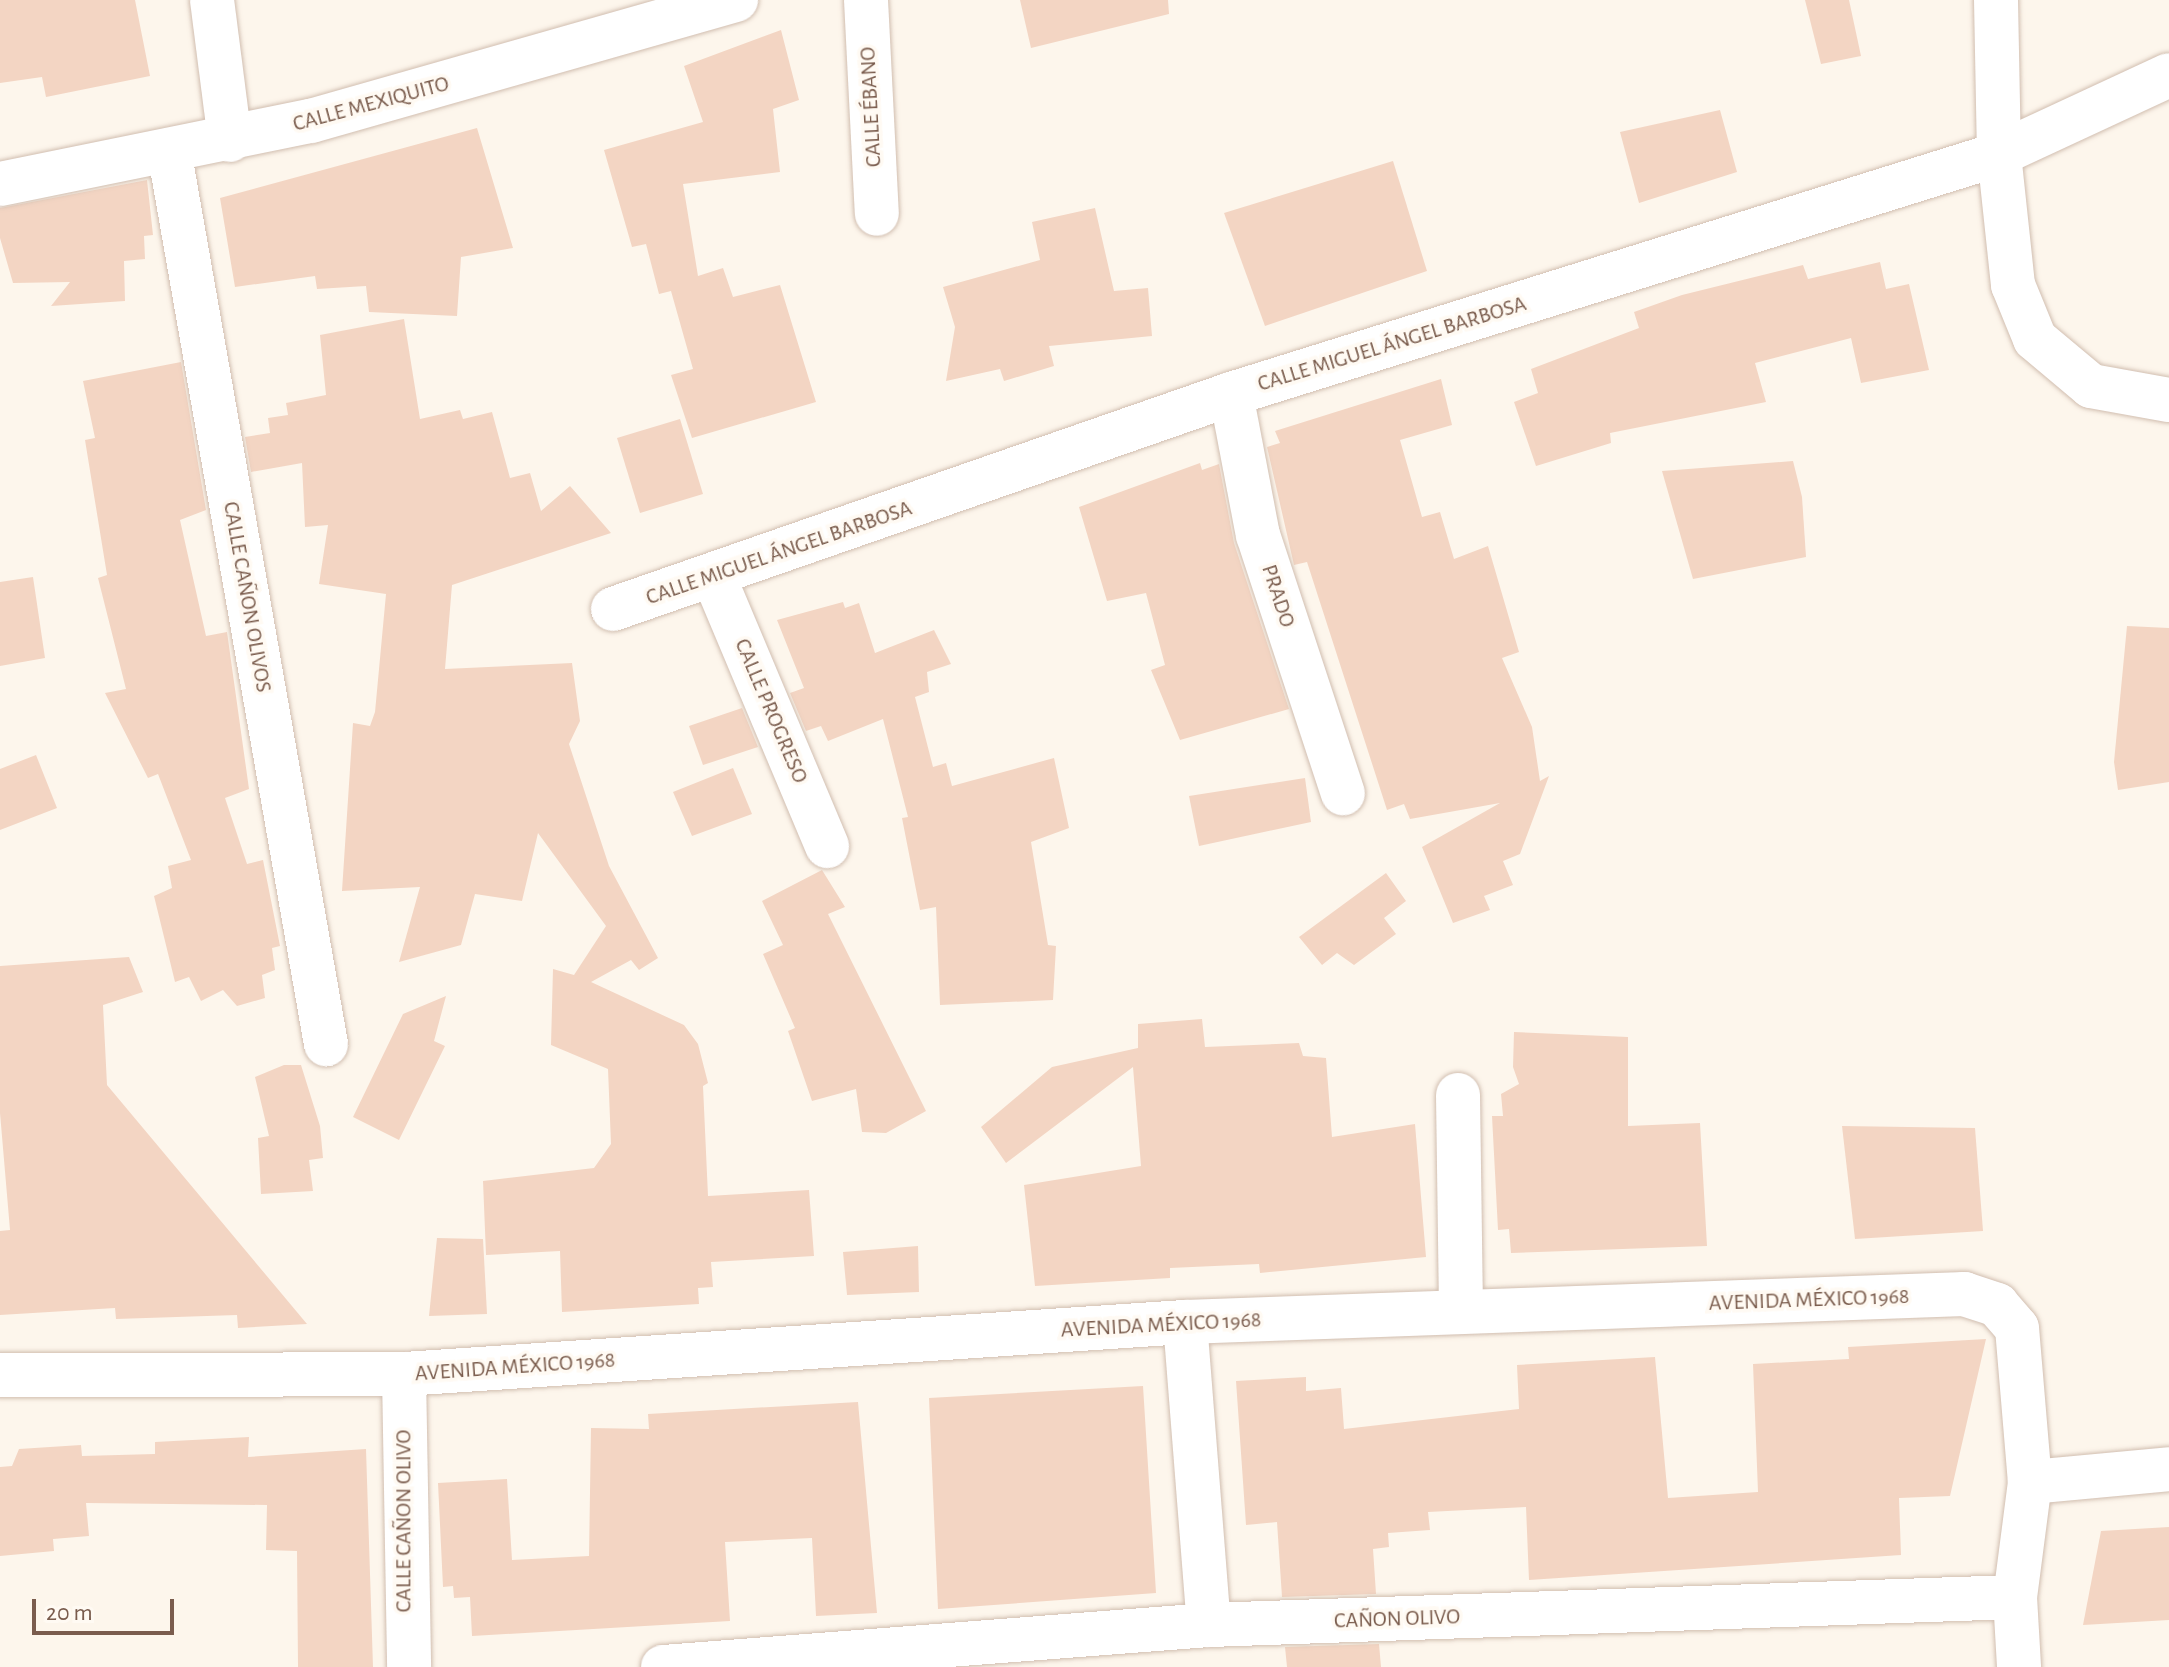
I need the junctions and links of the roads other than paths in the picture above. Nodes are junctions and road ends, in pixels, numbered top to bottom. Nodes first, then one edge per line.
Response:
1 (212, 0) edge
2 (736, 0) edge
3 (866, 0) edge
4 (1996, 0) edge
5 (2169, 75) edge
6 (230, 140) junction
7 (169, 150) junction
8 (1999, 154) junction
9 (0, 184) edge
10 (877, 214) dead end
11 (1231, 394) junction
12 (2169, 400) edge
13 (714, 577) junction
14 (613, 609) dead end
15 (1343, 793) dead end
16 (827, 846) dead end
17 (326, 1044) dead end
18 (1458, 1095) dead end
19 (1461, 1312) junction
20 (1185, 1322) junction
21 (404, 1374) junction
22 (0, 1375) edge
23 (2169, 1469) edge
24 (2030, 1482) junction
25 (2015, 1597) junction
26 (1209, 1625) junction
27 (409, 1667) edge
28 (663, 1667) edge
29 (2019, 1667) edge

1 - 6 street
2 - 6 street, CALLE MEXIQUITO
3 - 10 street, CALLE ÉBANO
4 - 8 street
5 - 8 street, CALLE MIGUEL ÁNGEL BARBOSA
6 - 7 street, CALLE MEXIQUITO
7 - 9 street, CALLE MEXIQUITO
7 - 17 street, CALLE CAÑON OLIVOS
8 - 11 street, CALLE MIGUEL ÁNGEL BARBOSA
8 - 12 street
11 - 13 street, CALLE MIGUEL ÁNGEL BARBOSA
11 - 15 street, PRADO
13 - 14 street, CALLE MIGUEL ÁNGEL BARBOSA
13 - 16 street, CALLE PROGRESO
18 - 19 street
19 - 20 street, AVENIDA MÉXICO 1968
19 - 24 street, AVENIDA MÉXICO 1968
20 - 21 street, AVENIDA MÉXICO 1968
20 - 26 street
21 - 22 street, AVENIDA MÉXICO 1968
21 - 27 street, CALLE CAÑON OLIVO
23 - 24 street
24 - 25 street
25 - 26 street, CAÑON OLIVO
25 - 29 street
26 - 28 street, CAÑON OLIVO

